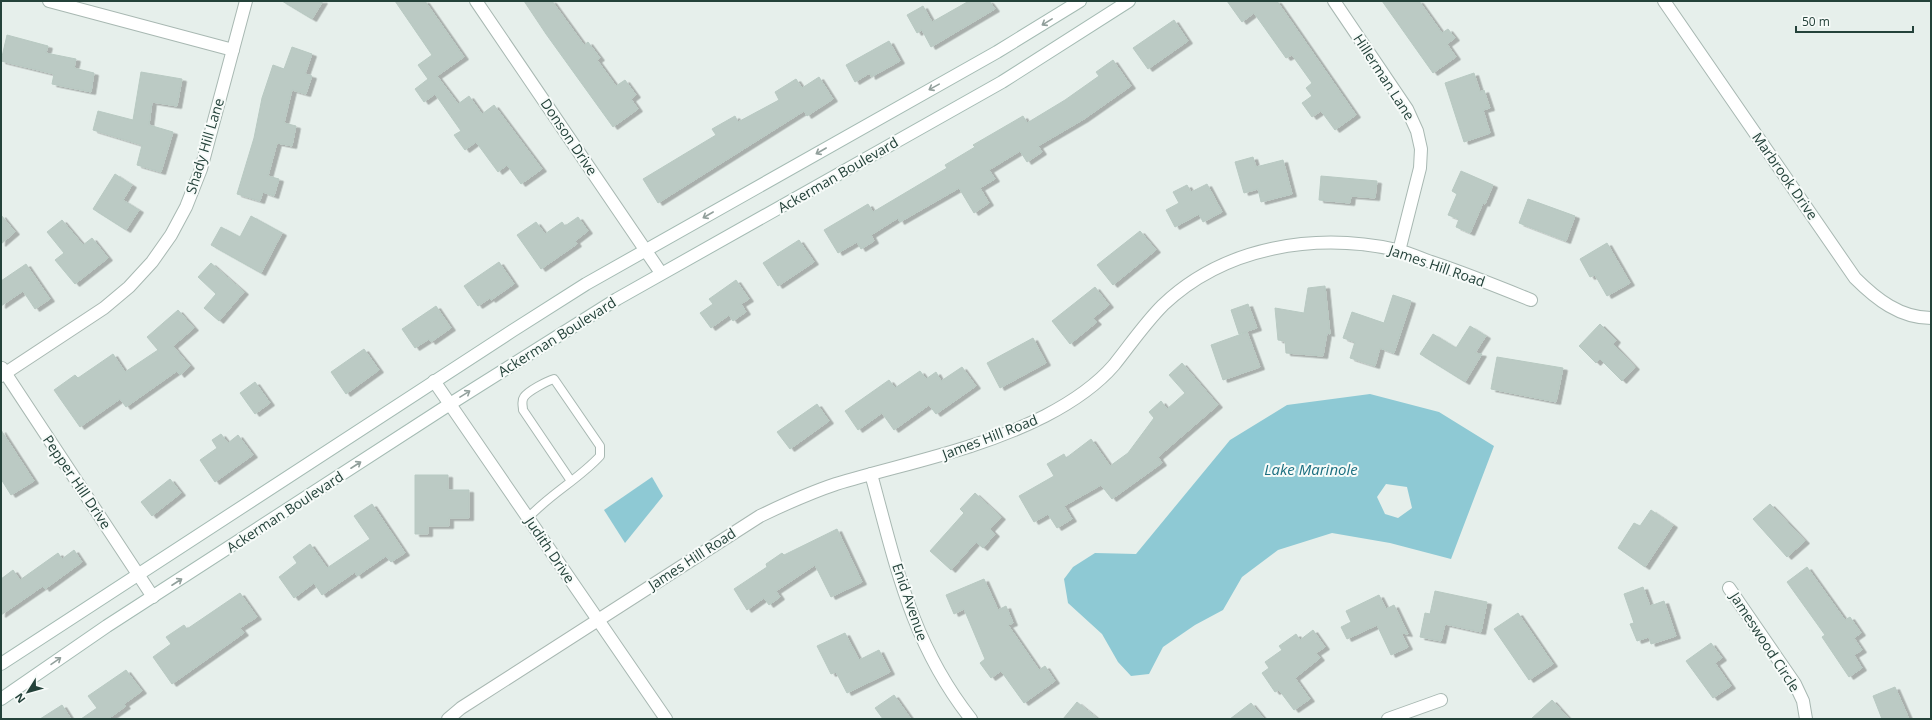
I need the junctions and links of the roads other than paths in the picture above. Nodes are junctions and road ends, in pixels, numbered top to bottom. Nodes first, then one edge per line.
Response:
1 (49, 1) edge
2 (246, 1) edge
3 (476, 1) edge
4 (1080, 1) edge
5 (1129, 1) edge
6 (1334, 1) edge
7 (1664, 1) edge
8 (233, 50) junction
9 (646, 250) junction
10 (1399, 250) junction
11 (661, 273) junction
12 (1531, 300) dead end
13 (1931, 318) edge
14 (2, 372) edge
15 (434, 381) junction
16 (450, 404) junction
17 (871, 474) junction
18 (571, 482) junction
19 (528, 518) junction
20 (139, 574) junction
21 (1730, 588) dead end
22 (153, 597) junction
23 (598, 622) junction
24 (1, 664) edge
25 (1, 699) edge
26 (1441, 700) dead end
27 (448, 719) edge
28 (666, 719) edge
29 (971, 719) edge
30 (1388, 719) edge
31 (1806, 719) edge

1 - 8 street
2 - 8 street, Shady Hill Lane
3 - 9 street, Donson Drive
4 -> 9 street, Ackerman Boulevard
5 - 11 street, Ackerman Boulevard
6 - 10 street, Hillerman Lane
7 - 13 street, Marbrook Drive
8 - 14 street, Shady Hill Lane
9 - 11 street, Donson Drive
9 - 15 street, Ackerman Boulevard
10 - 12 street, James Hill Road
10 - 17 street, James Hill Road
16 -> 11 street, Ackerman Boulevard
14 - 20 street, Pepper Hill Drive
15 - 16 street, Judith Drive
15 - 20 street, Ackerman Boulevard
16 - 19 street, Judith Drive
22 -> 16 street, Ackerman Boulevard
17 - 23 street, James Hill Road
17 - 29 street, Enid Avenue
18 - 18 lane
18 - 19 lane
19 - 23 street, Judith Drive
20 - 22 street, Pepper Hill Drive
20 - 24 street, Ackerman Boulevard
21 - 31 street, Jameswood Circle
25 -> 22 street, Ackerman Boulevard
23 - 27 street, James Hill Road
23 - 28 street, Judith Drive
26 - 30 street

